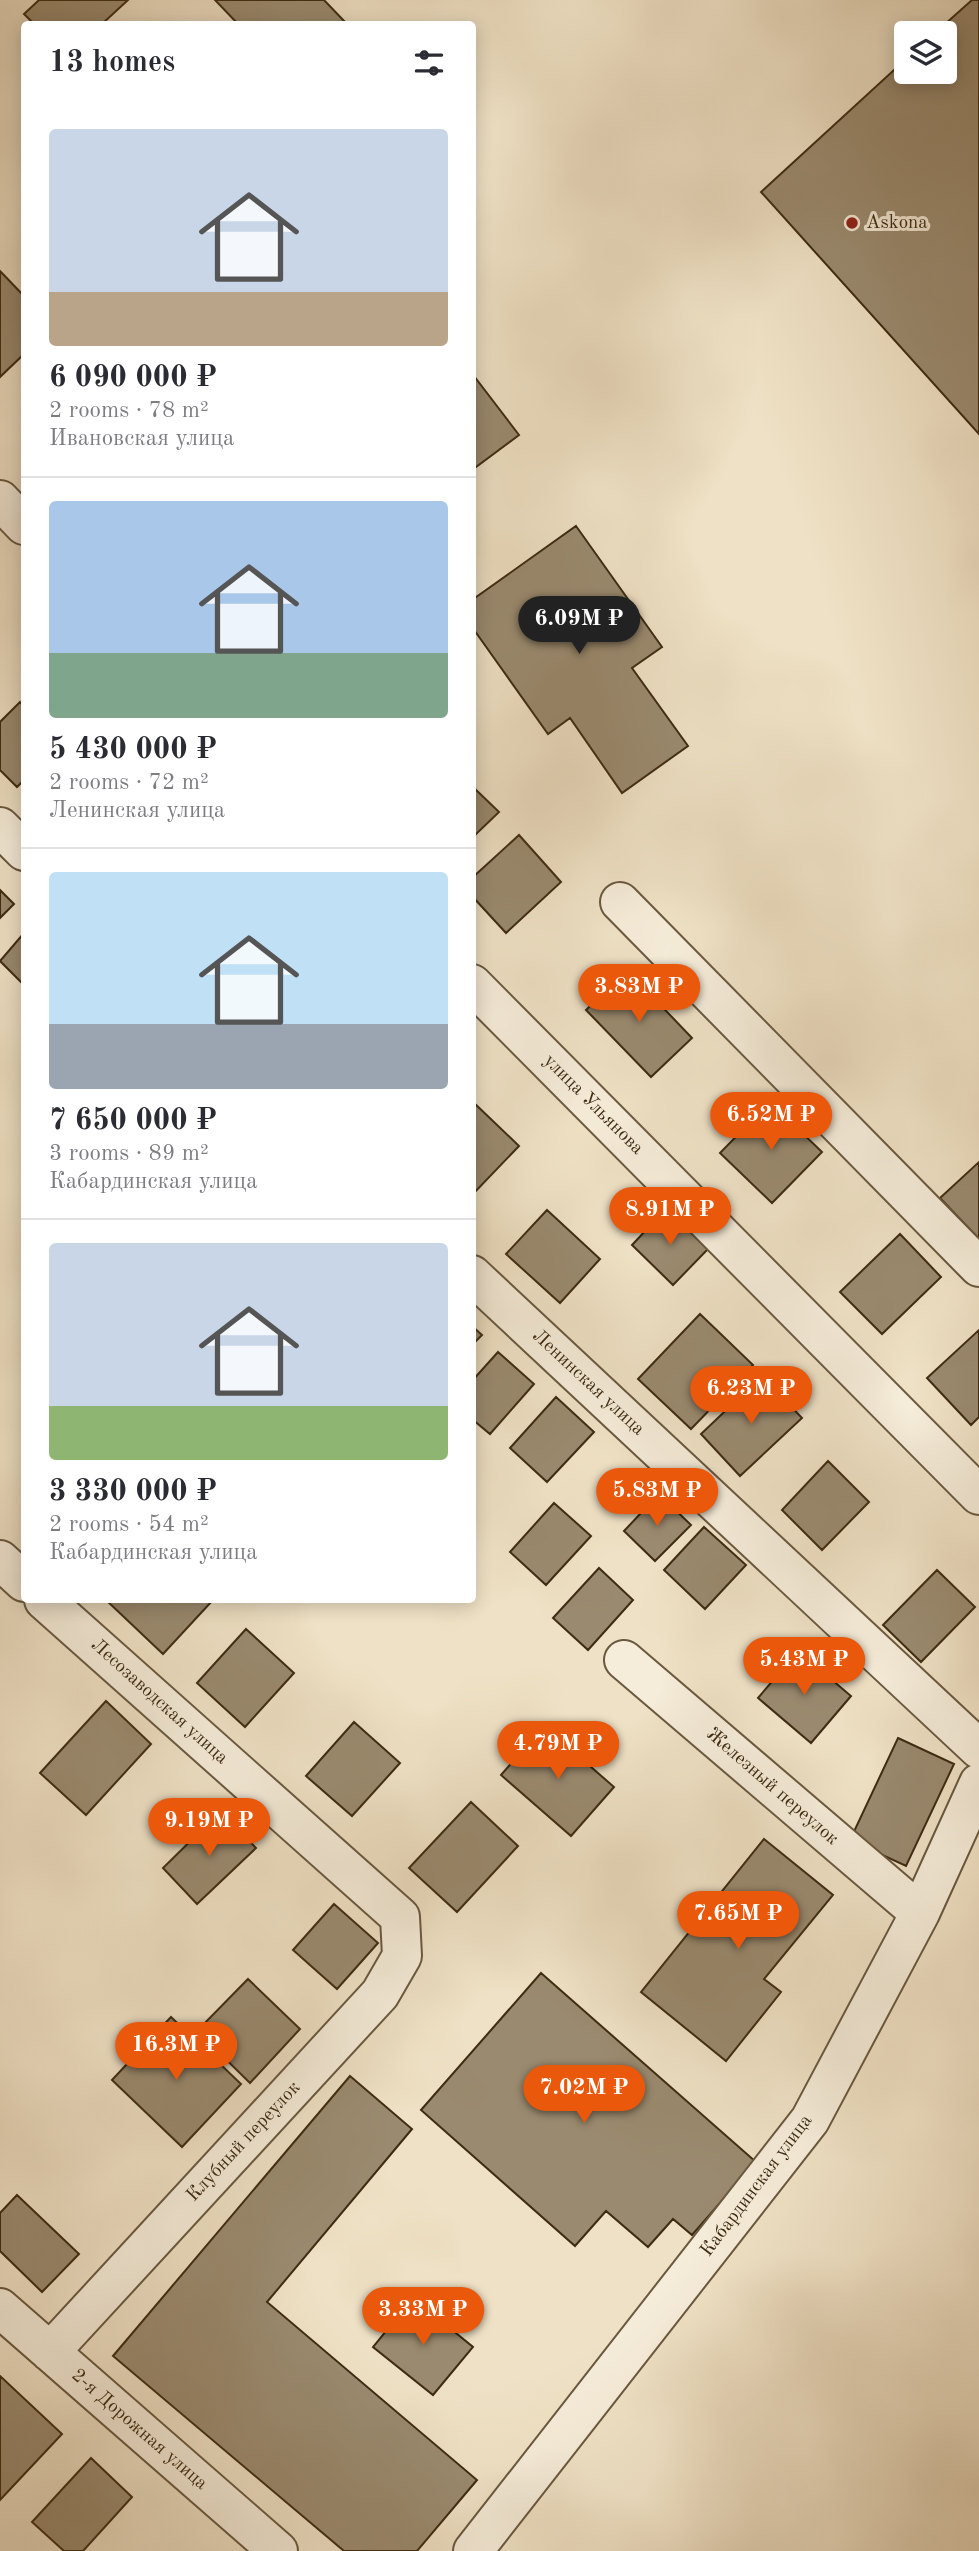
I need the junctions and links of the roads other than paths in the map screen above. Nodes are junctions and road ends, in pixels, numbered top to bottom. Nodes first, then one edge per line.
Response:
1 (0, 500) edge
2 (21, 522) edge
3 (0, 827) edge
4 (21, 849) edge
5 (620, 902) dead end
6 (476, 988) edge
7 (979, 1267) edge
8 (476, 1279) edge
9 (979, 1495) edge
10 (0, 1560) edge
11 (21, 1579) edge
12 (47, 1603) edge
13 (624, 1660) dead end
14 (979, 1749) edge
15 (979, 1783) edge
16 (920, 1913) junction
17 (400, 1917) joint
18 (0, 2308) edge
19 (50, 2352) junction
20 (278, 2551) edge
21 (474, 2551) edge

1 - 2 street
3 - 4 street
5 - 7 street
6 - 9 street, улица Ульянова
8 - 14 street, Ленинская улица
10 - 11 street
12 - 17 street, Лесозаводская улица
13 - 16 street, Железный переулок
15 - 16 street, Кабардинская улица
16 - 21 street, Кабардинская улица
17 - 19 street, Клубный переулок
18 - 19 street, 2-я Дорожная улица
19 - 20 street, 2-я Дорожная улица

